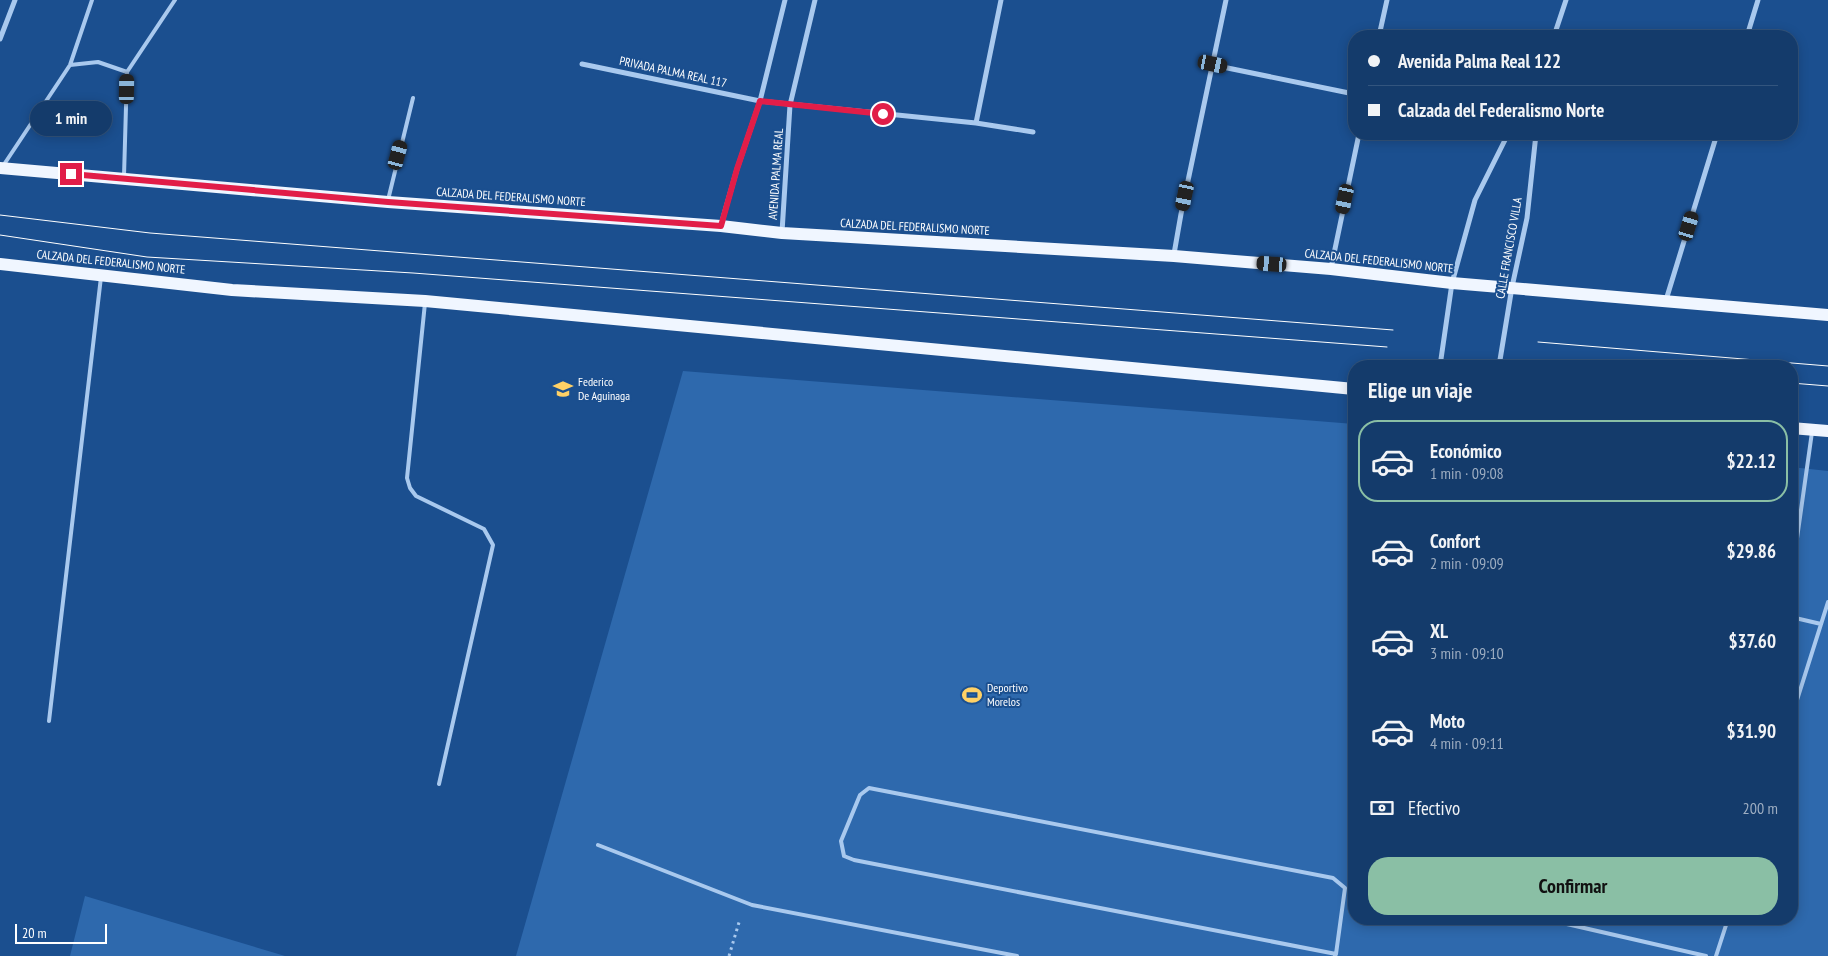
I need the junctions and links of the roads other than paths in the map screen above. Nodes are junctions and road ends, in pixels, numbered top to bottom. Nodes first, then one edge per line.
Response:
1 (14, 0) edge
2 (92, 0) edge
3 (175, 0) edge
4 (785, 0) edge
5 (815, 0) edge
6 (1000, 0) edge
7 (1226, 0) edge
8 (1387, 0) edge
9 (1566, 0) edge
10 (1758, 0) edge
11 (1380, 30) edge
12 (1556, 30) edge
13 (1749, 30) edge
14 (0, 39) edge
15 (582, 64) dead end
16 (1213, 64) junction
17 (70, 66) junction
18 (127, 72) junction
19 (1348, 93) edge
20 (413, 98) dead end
21 (760, 101) junction
22 (790, 105) junction
23 (976, 123) junction
24 (1033, 132) dead end
25 (1358, 140) edge
26 (1505, 140) edge
27 (1535, 140) edge
28 (1715, 140) edge
29 (1, 168) edge
30 (124, 178) junction
31 (388, 202) junction
32 (721, 226) junction
33 (782, 233) junction
34 (1174, 256) junction
35 (0, 264) edge
36 (1331, 269) junction
37 (101, 275) junction
38 (1452, 283) junction
39 (1512, 288) junction
40 (1666, 300) junction
41 (425, 301) junction
42 (1828, 315) edge
43 (1441, 360) edge
44 (1500, 360) edge
45 (1348, 388) edge
46 (1798, 429) edge
47 (1813, 430) junction
48 (1828, 431) edge
49 (1798, 533) edge
50 (1828, 602) edge
51 (1798, 619) edge
52 (1821, 624) junction
53 (1798, 697) edge
54 (50, 721) dead end
55 (439, 784) dead end
56 (598, 844) dead end
57 (1571, 925) edge
58 (1726, 925) edge
59 (1335, 955) edge
60 (1017, 956) edge
61 (1706, 956) edge
62 (1716, 956) edge

1 - 14 street
2 - 17 lane
3 - 18 lane
4 - 21 street
5 - 22 street, AVENIDA PALMA REAL
6 - 23 street
7 - 16 street
8 - 11 street
9 - 12 street
10 - 13 street
15 - 21 street, PRIVADA PALMA REAL 117
16 - 19 street
16 - 34 street
17 - 18 lane
17 - 29 lane
18 - 30 lane
20 - 31 lane
21 - 22 street, PRIVADA PALMA REAL 117
21 - 32 street
22 - 23 street, PRIVADA PALMA REAL 117
22 - 33 street, AVENIDA PALMA REAL
23 - 24 street, PRIVADA PALMA REAL 117
25 - 36 street
26 - 38 street
27 - 39 street, CALLE FRANCISCO VILLA
28 - 40 street
29 - 30 main road, CALZADA DEL FEDERALISMO NORTE
30 - 31 main road, CALZADA DEL FEDERALISMO NORTE
31 - 32 main road, CALZADA DEL FEDERALISMO NORTE
32 - 33 main road, CALZADA DEL FEDERALISMO NORTE
33 - 34 main road, CALZADA DEL FEDERALISMO NORTE
34 - 36 main road, CALZADA DEL FEDERALISMO NORTE
35 - 37 main road, CALZADA DEL FEDERALISMO NORTE
36 - 38 main road, CALZADA DEL FEDERALISMO NORTE
37 - 41 main road, CALZADA DEL FEDERALISMO NORTE
37 - 54 lane
38 - 39 main road, CALZADA DEL FEDERALISMO NORTE
38 - 43 street
39 - 40 main road, CALZADA DEL FEDERALISMO NORTE
39 - 44 street, CALLE FRANCISCO VILLA
40 - 42 main road, CALZADA DEL FEDERALISMO NORTE
41 - 45 main road, CALZADA DEL FEDERALISMO NORTE
41 - 55 lane
46 - 47 main road
47 - 48 main road
47 - 49 lane
50 - 52 lane
51 - 52 lane
52 - 53 lane
56 - 60 lane
57 - 61 lane
58 - 62 lane
59 - 59 lane

